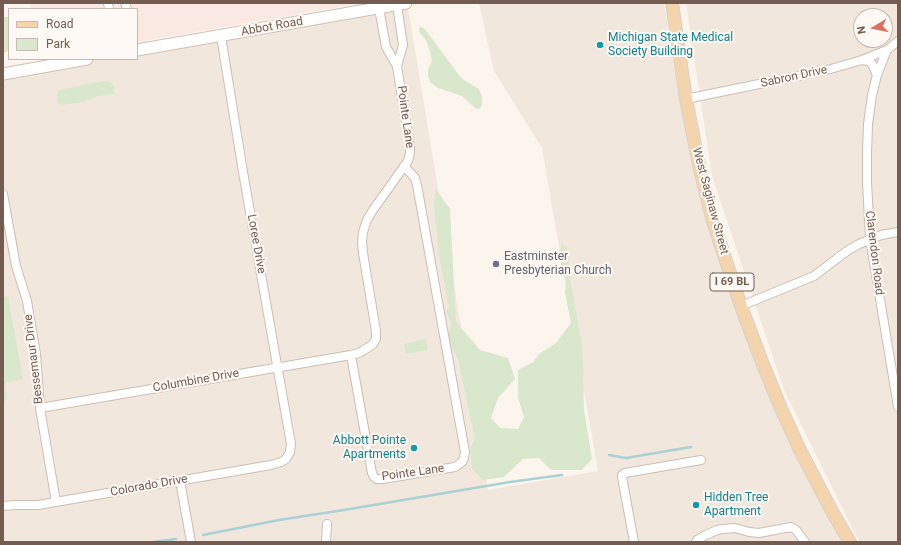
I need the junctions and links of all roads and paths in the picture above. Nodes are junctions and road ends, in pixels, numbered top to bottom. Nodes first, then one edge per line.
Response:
1 (672, 3) edge
2 (402, 4) edge
3 (379, 8) junction
4 (221, 36) junction
5 (898, 41) edge
6 (138, 50) edge
7 (887, 50) junction
8 (81, 60) edge
9 (862, 60) junction
10 (397, 66) junction
11 (3, 74) edge
12 (877, 75) junction
13 (686, 99) junction
14 (404, 166) junction
15 (3, 194) edge
16 (898, 232) edge
17 (870, 239) junction
18 (740, 306) junction
19 (351, 355) junction
20 (278, 367) junction
21 (898, 407) edge
22 (40, 408) junction
23 (290, 452) joint
24 (701, 460) dead end
25 (180, 481) junction
26 (56, 502) junction
27 (3, 506) edge
28 (327, 524) dead end
29 (191, 542) edge
30 (326, 542) edge
31 (634, 542) edge
32 (696, 542) edge
33 (806, 542) edge
34 (850, 542) edge

1 - 13 main road, West Saginaw Street / I 69 BL
2 - 3 main road, Abbot Road
2 - 10 street
3 - 4 main road, Abbot Road
3 - 10 street
4 - 6 main road, Abbot Road
4 - 20 street, Loree Drive
5 - 7 street, Sabron Drive
7 - 9 street, Sabron Drive
7 - 12 street, Clarendon Road
8 - 11 main road
9 - 12 street
9 - 13 street, Sabron Drive
10 - 14 street, Pointe Lane
12 - 17 street, Clarendon Road
13 - 18 main road, West Saginaw Street / I 69 BL
14 - 19 street, Pointe Lane
14 - 19 street, Pointe Lane
15 - 22 street, Bessemaur Drive
16 - 17 street
17 - 18 street
17 - 21 street, Clarendon Road
18 - 34 main road, West Saginaw Street / I 69 BL
19 - 20 street, Columbine Drive
20 - 22 street, Columbine Drive
20 - 23 street, Loree Drive
22 - 26 street, Bessemaur Drive
23 - 25 street, Colorado Drive
24 - 31 street
25 - 26 street, Colorado Drive
25 - 29 street
26 - 27 street, Colorado Drive
28 - 30 street
32 - 33 street

